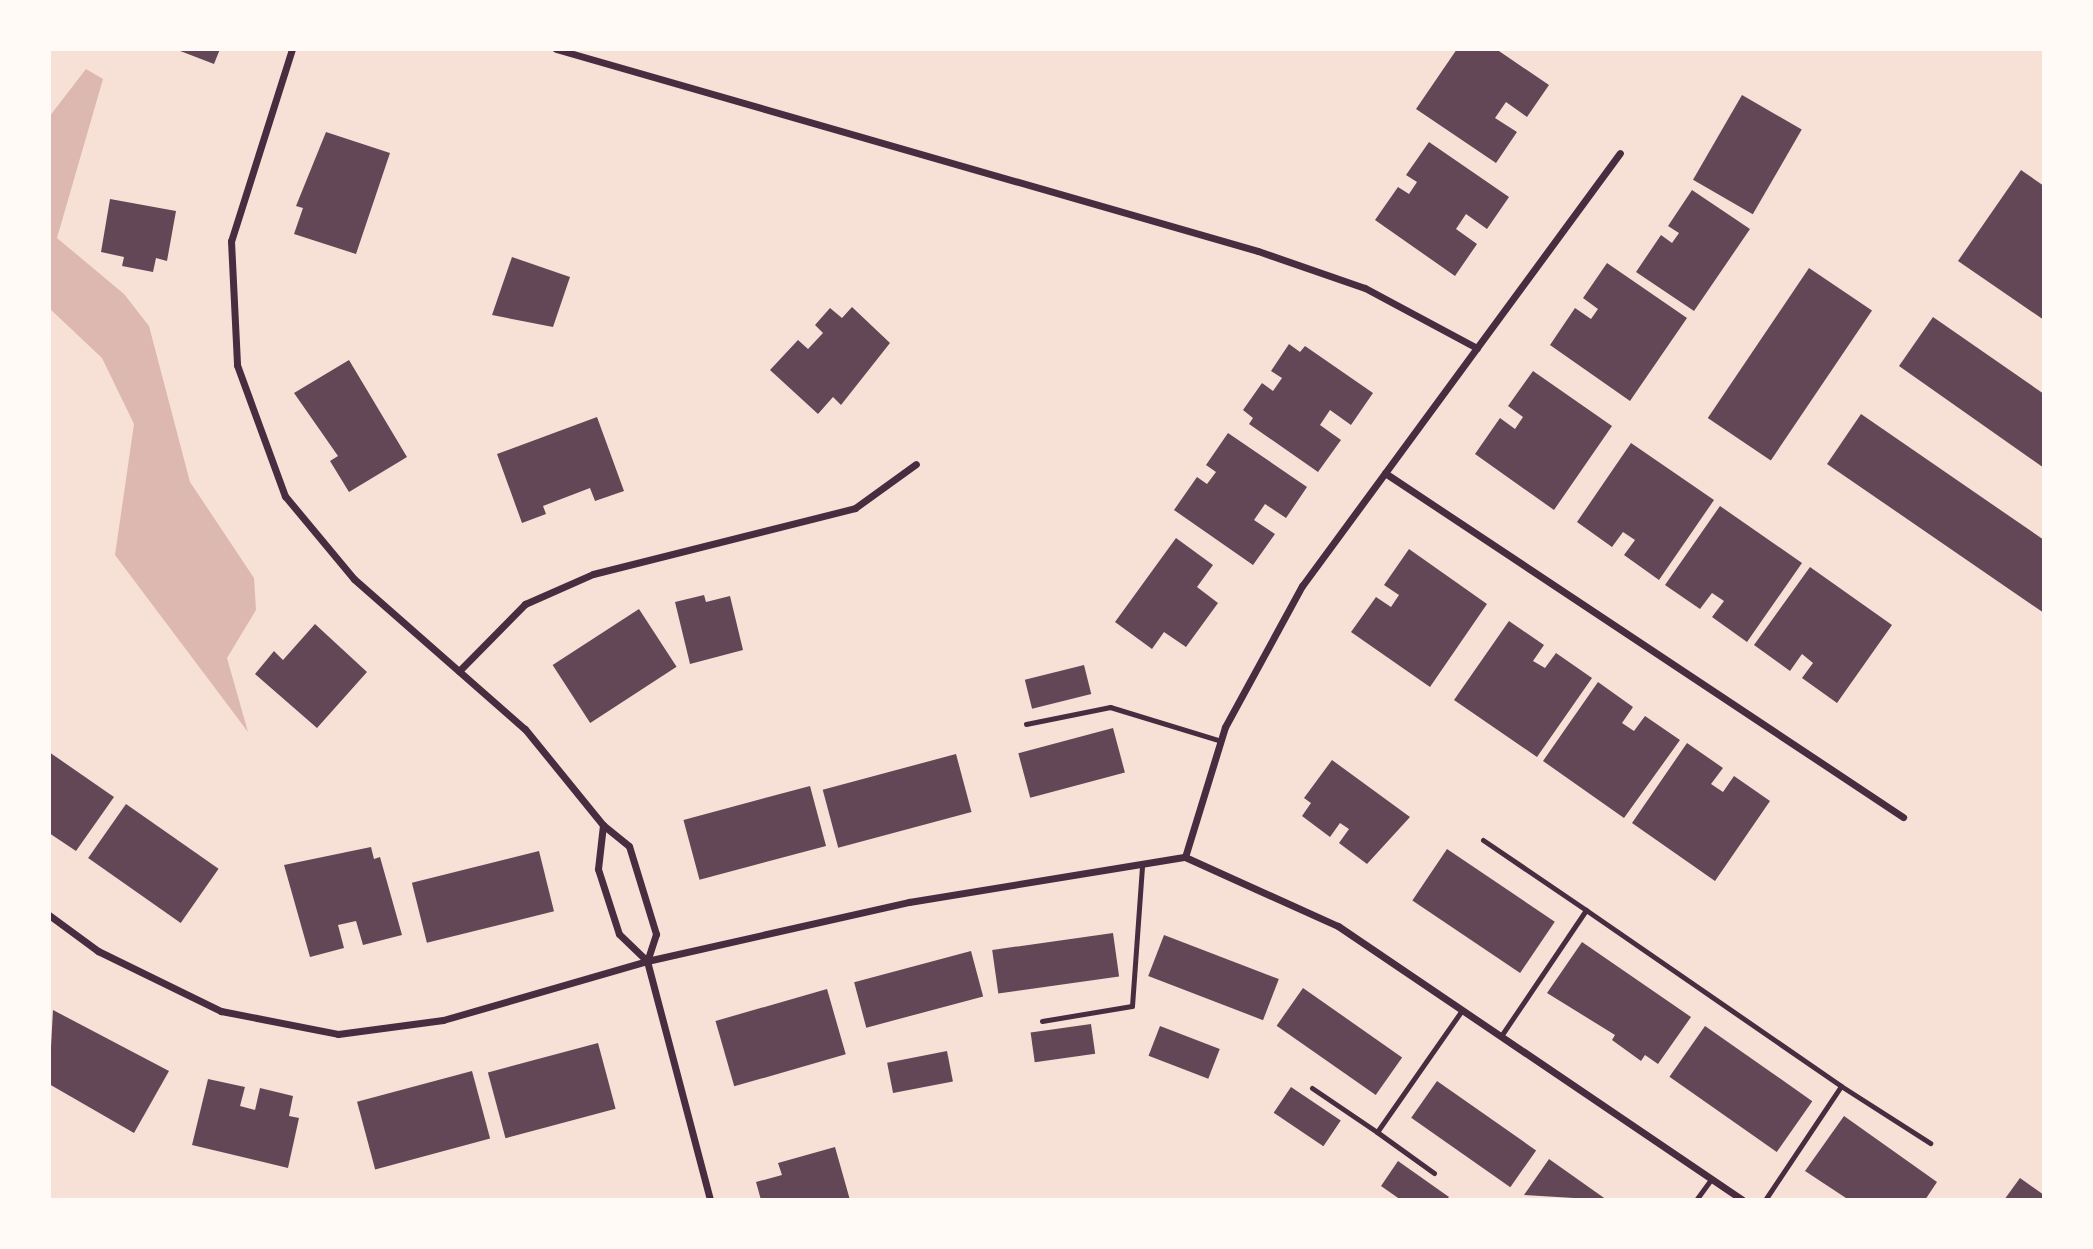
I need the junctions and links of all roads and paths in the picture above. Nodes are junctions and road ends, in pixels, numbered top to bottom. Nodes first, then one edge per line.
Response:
1 (292, 49) edge
2 (556, 49) edge
3 (1620, 153) dead end
4 (1477, 348) junction
5 (916, 464) dead end
6 (1385, 473) junction
7 (459, 671) junction
8 (1026, 724) dead end
9 (1221, 741) junction
10 (1903, 817) dead end
11 (603, 825) junction
12 (1483, 840) dead end
13 (1185, 858) junction
14 (1142, 865) junction
15 (1586, 910) junction
16 (49, 915) edge
17 (648, 961) junction
18 (1462, 1010) junction
19 (1042, 1021) dead end
20 (1501, 1036) junction
21 (1841, 1086) junction
22 (1312, 1088) dead end
23 (1377, 1132) junction
24 (1930, 1143) dead end
25 (1434, 1173) dead end
26 (1711, 1178) junction
27 (709, 1200) edge
28 (1696, 1200) edge
29 (1742, 1200) edge
30 (1765, 1200) edge

1 - 7 street
2 - 4 street
3 - 4 street
4 - 6 street
5 - 7 street
6 - 9 street
6 - 10 street
7 - 11 street
8 - 9 lane
9 - 13 street
11 - 17 street
11 - 17 street
12 - 15 lane
13 - 14 street
13 - 18 street
14 - 17 street
14 - 19 lane
15 - 20 lane
15 - 21 lane
16 - 17 street
17 - 27 street
18 - 20 street
18 - 23 lane
20 - 26 street
21 - 24 lane
21 - 30 lane
22 - 23 lane
23 - 25 lane
26 - 28 lane
26 - 29 street

